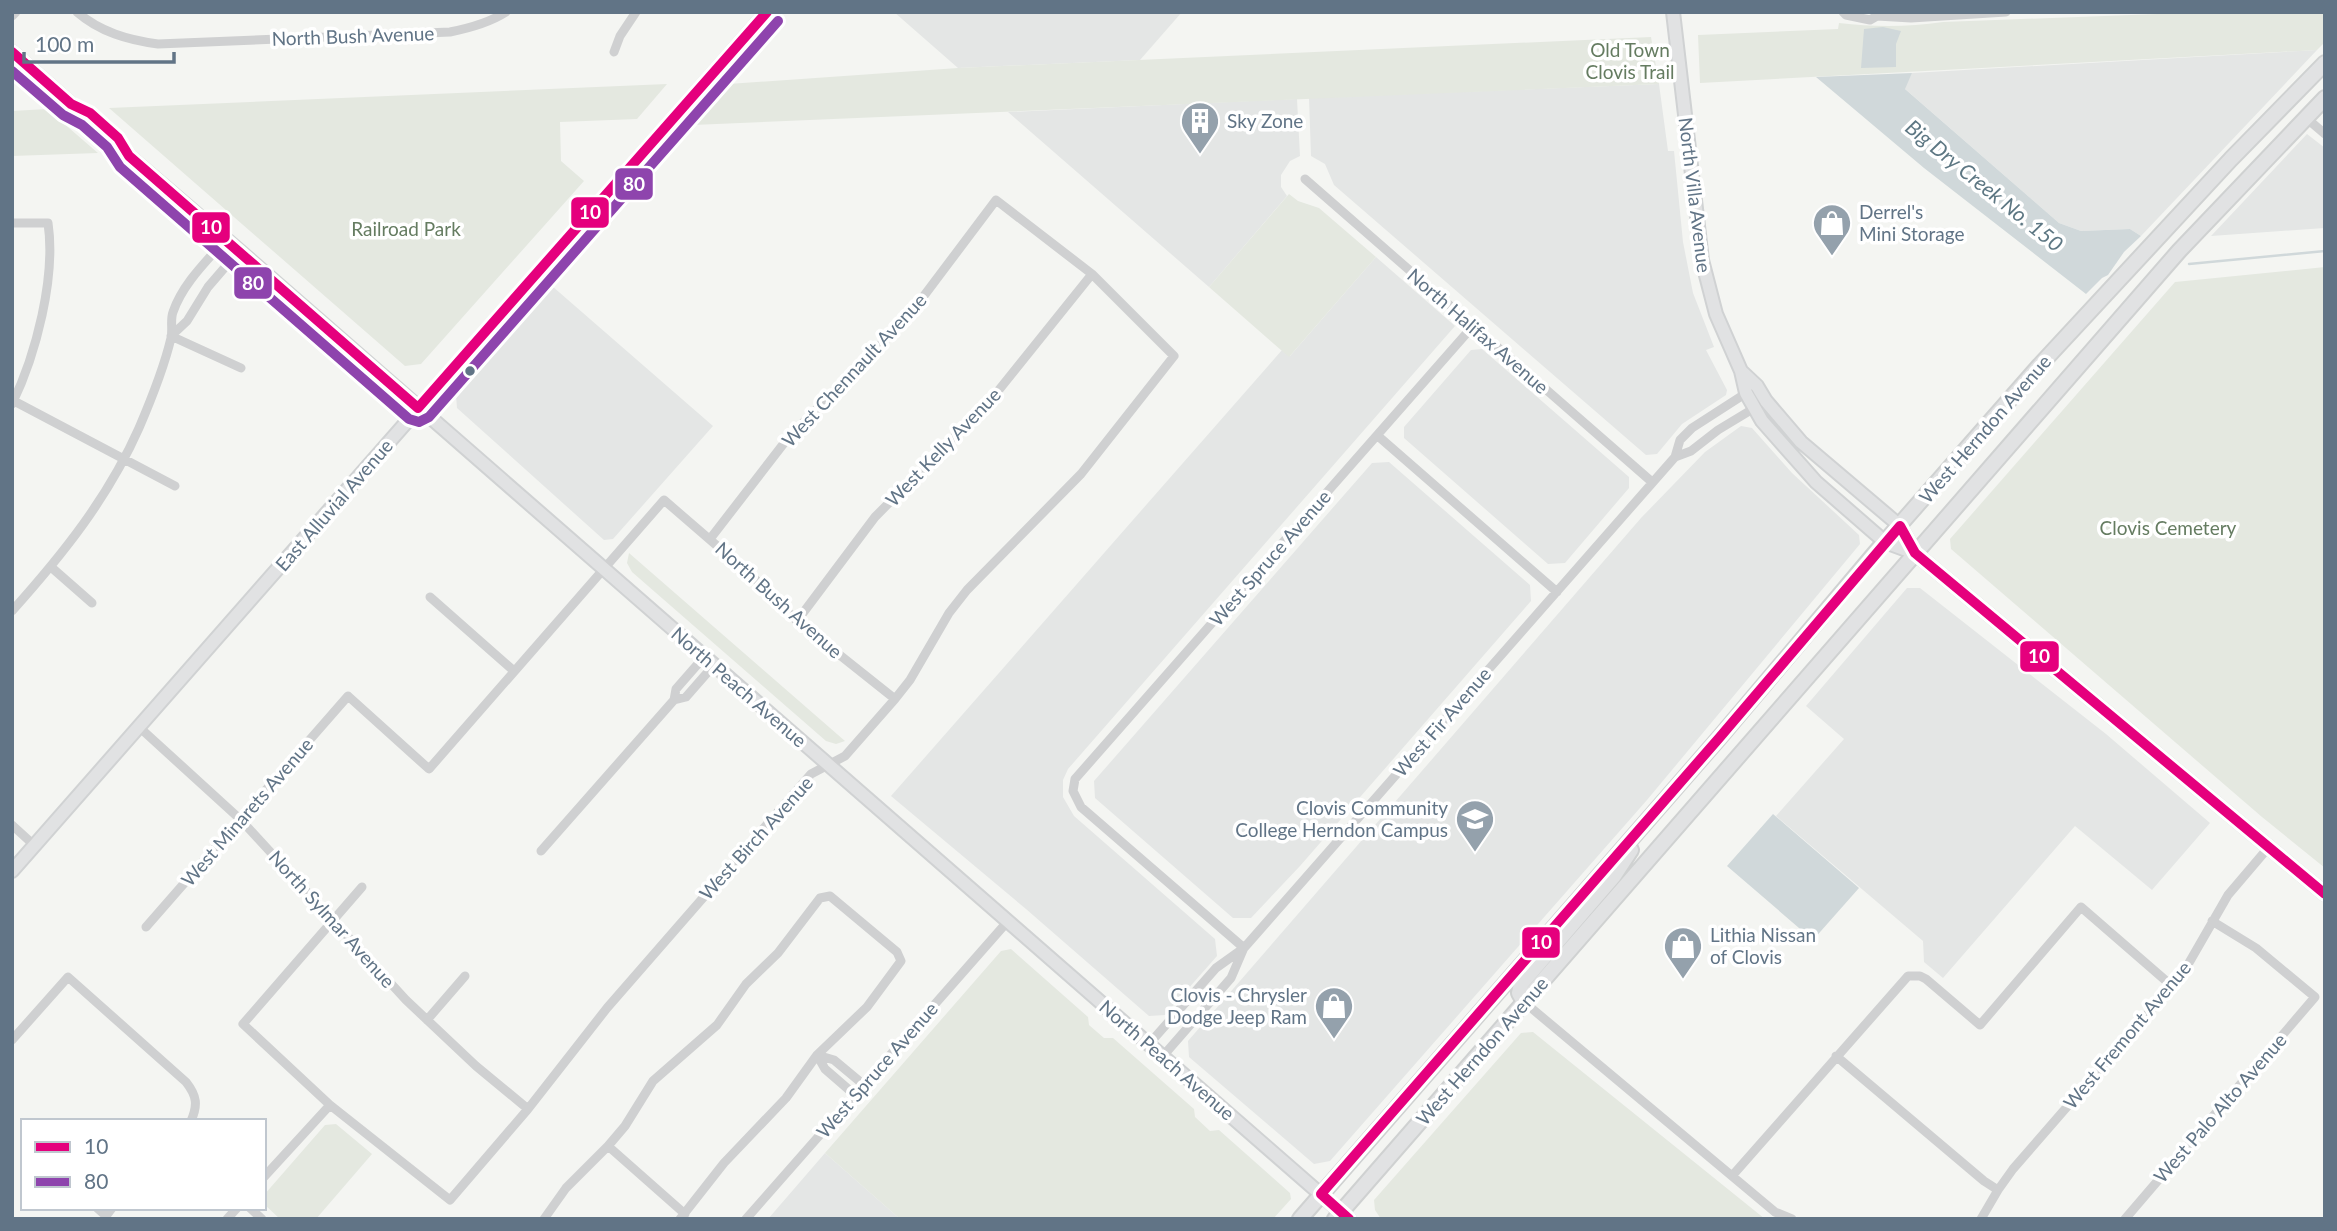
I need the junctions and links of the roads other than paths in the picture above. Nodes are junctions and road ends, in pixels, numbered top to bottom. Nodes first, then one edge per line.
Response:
1 (77, 12) edge
2 (506, 12) edge
3 (636, 12) edge
4 (766, 12) edge
5 (1674, 12) edge
6 (1843, 12) edge
7 (2007, 12) edge
8 (1979, 13) edge
9 (1876, 14) edge
10 (12, 52) edge
11 (614, 52) dead end
12 (2325, 63) edge
13 (2325, 98) edge
14 (2305, 117) junction
15 (2325, 134) edge
16 (1305, 179) dead end
17 (12, 223) edge
18 (226, 239) junction
19 (239, 251) junction
20 (1093, 274) junction
21 (1473, 326) junction
22 (172, 336) junction
23 (241, 368) dead end
24 (1741, 371) junction
25 (1758, 386) junction
26 (1746, 393) junction
27 (1766, 401) junction
28 (13, 402) edge
29 (418, 408) junction
30 (1754, 409) junction
31 (1378, 436) junction
32 (1675, 457) junction
33 (124, 459) junction
34 (1652, 482) junction
35 (176, 486) dead end
36 (1900, 526) junction
37 (710, 539) junction
38 (1885, 542) junction
39 (1915, 553) junction
40 (51, 567) junction
41 (604, 568) junction
42 (1557, 592) junction
43 (430, 597) dead end
44 (92, 603) dead end
45 (12, 611) edge
46 (797, 621) junction
47 (709, 661) junction
48 (514, 671) junction
49 (895, 699) junction
50 (139, 727) junction
51 (828, 765) junction
52 (1656, 811) junction
53 (241, 820) junction
54 (12, 825) edge
55 (35, 846) junction
56 (2268, 848) junction
57 (541, 851) dead end
58 (12, 871) edge
59 (362, 887) dead end
60 (2325, 894) edge
61 (332, 921) junction
62 (1008, 921) junction
63 (2212, 921) junction
64 (146, 927) dead end
65 (1244, 948) junction
66 (465, 976) dead end
67 (2172, 986) junction
68 (1524, 1002) junction
69 (427, 1020) junction
70 (12, 1040) edge
71 (1149, 1044) junction
72 (817, 1055) junction
73 (1163, 1056) junction
74 (1836, 1056) junction
75 (864, 1085) junction
76 (855, 1095) junction
77 (330, 1105) junction
78 (528, 1110) junction
79 (192, 1119) edge
80 (608, 1146) junction
81 (266, 1175) edge
82 (1732, 1176) junction
83 (1998, 1190) junction
84 (1321, 1194) junction
85 (1777, 1215) edge
86 (682, 1216) edge
87 (1342, 1217) edge
88 (544, 1219) edge
89 (746, 1219) edge
90 (1300, 1219) edge
91 (1792, 1219) edge
92 (1981, 1219) edge
93 (2125, 1219) edge

1 - 2 street, North Bush Avenue
3 - 11 street
4 - 29 street, East Alluvial Avenue
5 - 24 street, North Villa Avenue
6 - 9 street
7 - 8 street
8 - 9 street
10 - 18 street, North Peach Avenue
12 - 36 main road, West Herndon Avenue
13 - 14 main road, West Herndon Avenue
14 - 15 street
14 - 39 main road, West Herndon Avenue
16 - 21 street, North Halifax Avenue
17 - 28 street
18 - 19 street, North Peach Avenue
18 - 22 street
19 - 22 street
19 - 29 street, North Peach Avenue
20 - 37 street, West Chennault Avenue
20 - 46 street, West Kelly Avenue
20 - 49 street, West Birch Avenue
21 - 31 street, West Spruce Avenue
21 - 34 street, North Halifax Avenue
22 - 23 street
22 - 33 street
24 - 25 street, North Villa Avenue
24 - 26 street, North Villa Avenue
25 - 26 street
25 - 27 street, North Villa Avenue
26 - 30 street, North Villa Avenue
26 - 32 street
27 - 30 street
27 - 36 street, North Villa Avenue
28 - 33 street
29 - 41 street, North Peach Avenue
29 - 50 street, East Alluvial Avenue
30 - 32 street
30 - 38 street, North Villa Avenue
31 - 42 street
31 - 65 street, West Spruce Avenue
32 - 34 street, West Fir Avenue
33 - 35 street
33 - 40 street
34 - 42 street, West Fir Avenue
36 - 38 main road, West Herndon Avenue
36 - 39 street, North Villa Avenue
37 - 41 street, North Bush Avenue
37 - 46 street, North Bush Avenue
38 - 39 street, North Villa Avenue
38 - 52 main road, West Herndon Avenue
39 - 56 street, North Villa Avenue
39 - 68 main road, West Herndon Avenue
40 - 44 street
40 - 45 street
41 - 47 street, North Peach Avenue
41 - 48 street
42 - 65 street, West Fir Avenue
43 - 48 street
46 - 49 street, North Bush Avenue
47 - 51 street, North Peach Avenue
47 - 57 street
48 - 53 street, West Minarets Avenue
49 - 51 street, West Birch Avenue
50 - 53 street, North Sylmar Avenue
50 - 55 street, East Alluvial Avenue
51 - 62 street, North Peach Avenue
51 - 78 street, West Birch Avenue
52 - 68 main road
52 - 84 main road, West Herndon Avenue
53 - 61 street, North Sylmar Avenue
53 - 64 street, West Minarets Avenue
54 - 55 street
55 - 58 street, East Alluvial Avenue
56 - 60 street, North Villa Avenue
56 - 63 street, West Fremont Avenue
59 - 61 street
61 - 69 street, North Sylmar Avenue
61 - 77 street
62 - 71 street, North Peach Avenue
62 - 75 street, West Spruce Avenue
63 - 67 street, West Fremont Avenue
63 - 93 street, West Palo Alto Avenue
65 - 71 street, West Fir Avenue
65 - 73 street, West Fir Avenue
66 - 69 street
67 - 74 street
67 - 83 street, West Fremont Avenue
68 - 82 street
68 - 87 main road, West Herndon Avenue
69 - 78 street, North Sylmar Avenue
70 - 79 street
71 - 73 street, North Peach Avenue
72 - 75 street
72 - 76 street
72 - 80 street
72 - 86 street
73 - 84 street, North Peach Avenue
74 - 82 street
74 - 83 street
75 - 76 street, West Spruce Avenue
76 - 89 street, West Spruce Avenue
77 - 78 street, West Birch Avenue
77 - 81 street
80 - 86 street
80 - 88 street
82 - 85 street
83 - 92 street, West Fremont Avenue
84 - 87 street, North Peach Avenue
84 - 90 main road, West Herndon Avenue
85 - 91 street

